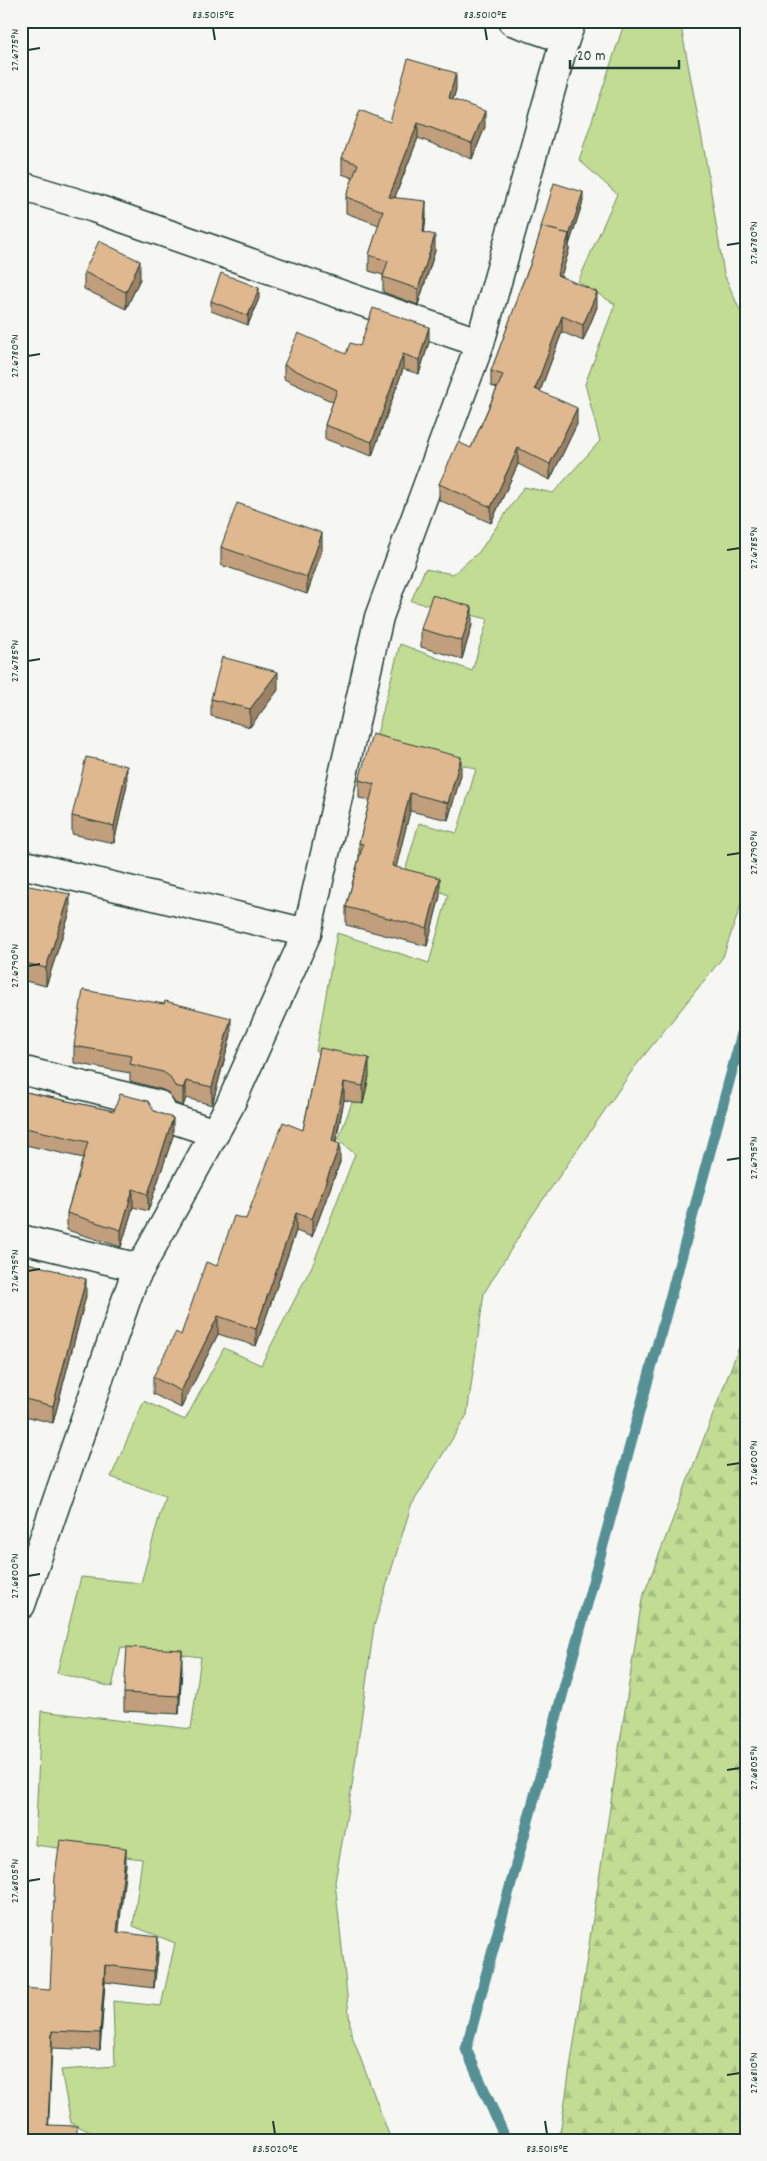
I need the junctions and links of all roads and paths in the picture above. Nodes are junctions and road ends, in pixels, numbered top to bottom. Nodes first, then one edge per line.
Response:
1 (512, 21) edge
2 (568, 30) edge
3 (21, 186) edge
4 (480, 342) junction
5 (21, 864) edge
6 (307, 933) junction
7 (21, 1070) edge
8 (215, 1133) junction
9 (21, 1239) edge
10 (140, 1268) junction
11 (21, 1604) edge

1 - 2 street
2 - 4 street
3 - 4 street
4 - 6 street
5 - 6 street
6 - 8 street
7 - 8 street
8 - 10 street
9 - 10 street
10 - 11 street

